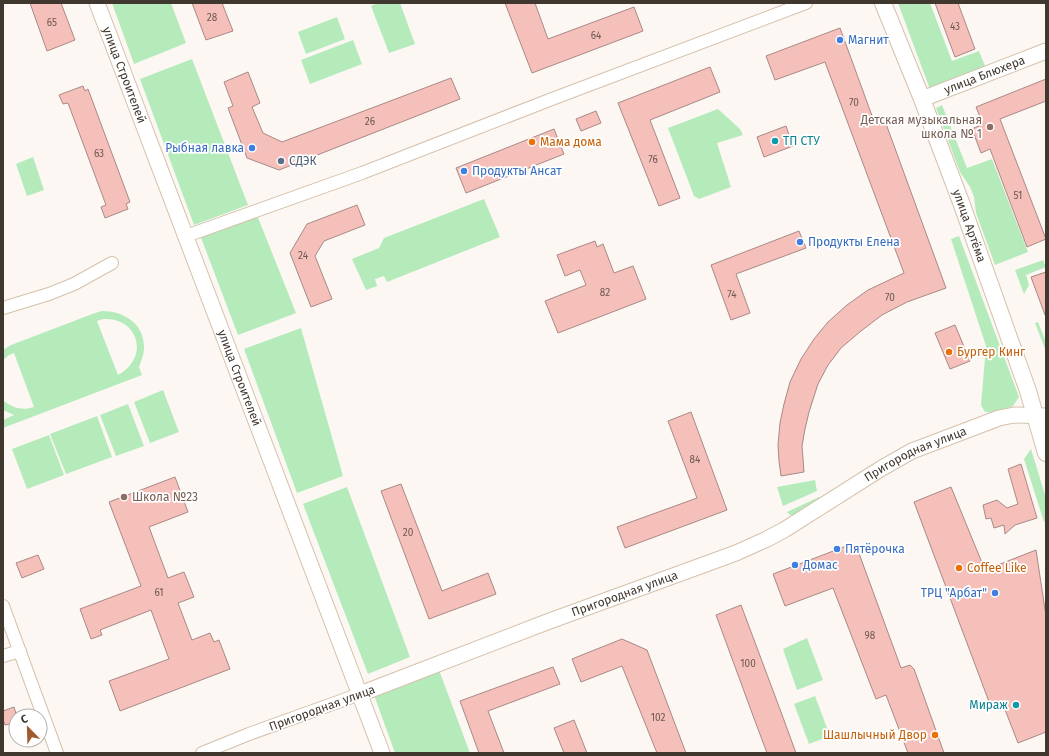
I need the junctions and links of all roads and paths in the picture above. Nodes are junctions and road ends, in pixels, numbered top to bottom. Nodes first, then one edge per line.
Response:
1 (97, 3) edge
2 (806, 3) edge
3 (883, 3) edge
4 (1046, 50) edge
5 (922, 99) junction
6 (186, 236) junction
7 (112, 263) dead end
8 (3, 308) edge
9 (1041, 416) edge
10 (1046, 453) edge
11 (3, 606) edge
12 (20, 651) junction
13 (3, 656) edge
14 (360, 694) junction
15 (57, 753) edge
16 (202, 753) edge
17 (382, 753) edge

1 - 6 street, улица Строителей
2 - 6 street
3 - 5 main road, улица Артёма
4 - 5 street, улица Блюхера
5 - 9 main road, улица Артёма
6 - 14 street, улица Строителей
7 - 8 street
9 - 10 main road, улица Артёма
9 - 14 street, Пригородная улица
11 - 12 street
12 - 13 street
12 - 15 street
14 - 16 street, Пригородная улица
14 - 17 street, улица Строителей

